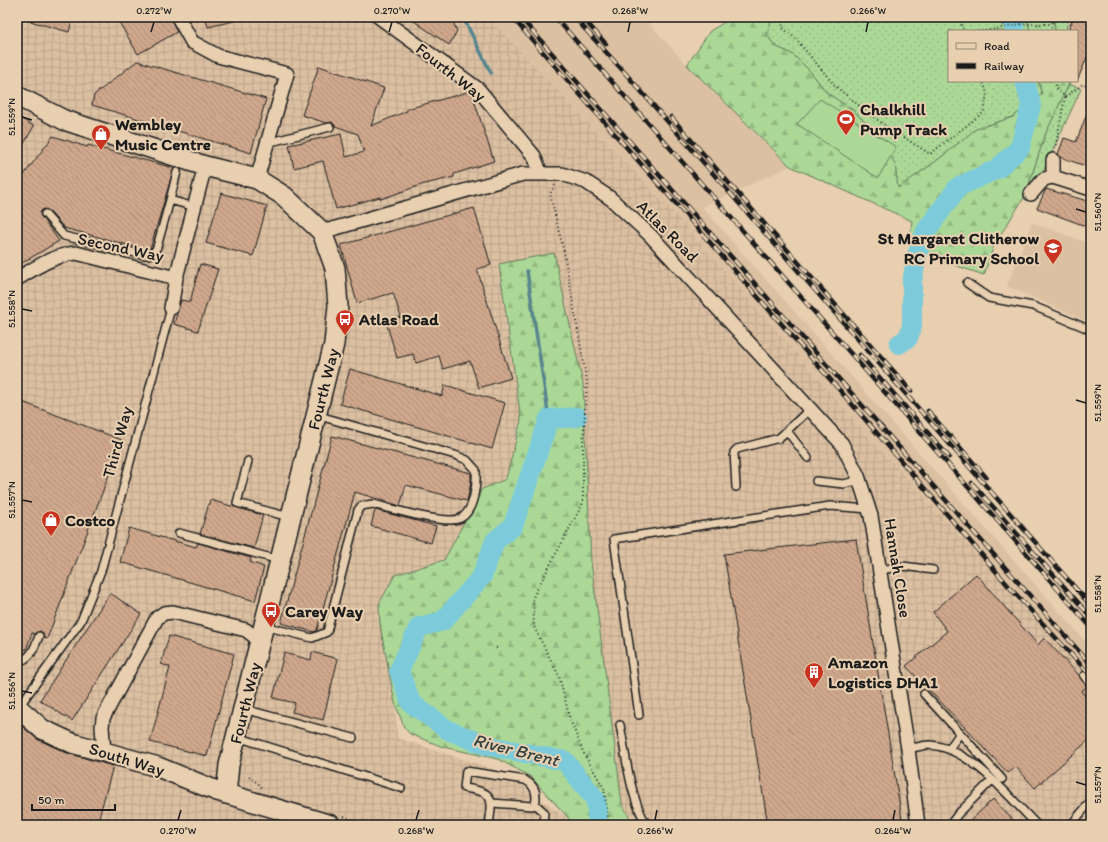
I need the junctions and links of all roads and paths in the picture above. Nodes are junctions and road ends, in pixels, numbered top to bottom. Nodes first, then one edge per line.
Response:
1 (178, 17) edge
2 (379, 17) edge
3 (785, 17) edge
4 (958, 17) edge
5 (1001, 17) edge
6 (1053, 17) edge
7 (1051, 24) junction
8 (1004, 27) junction
9 (964, 30) edge
10 (990, 30) edge
11 (1052, 30) edge
12 (983, 82) edge
13 (1054, 82) edge
14 (1091, 87) edge
15 (17, 96) edge
16 (1065, 97) junction
17 (330, 127) dead end
18 (267, 143) junction
19 (1053, 160) joint
20 (205, 166) junction
21 (177, 172) dead end
22 (541, 174) junction
23 (555, 174) junction
24 (1053, 177) junction
25 (257, 179) junction
26 (1091, 189) edge
27 (1031, 194) dead end
28 (170, 200) junction
29 (195, 207) junction
30 (45, 214) dead end
31 (322, 232) junction
32 (76, 239) junction
33 (73, 254) junction
34 (176, 278) junction
35 (17, 280) edge
36 (967, 283) dead end
37 (171, 308) joint
38 (1091, 330) edge
39 (758, 353) joint
40 (810, 409) junction
41 (316, 415) junction
42 (787, 431) junction
43 (808, 458) dead end
44 (248, 461) dead end
45 (859, 480) junction
46 (816, 482) dead end
47 (736, 487) dead end
48 (869, 509) junction
49 (291, 518) junction
50 (179, 533) dead end
51 (280, 560) junction
52 (881, 570) junction
53 (933, 570) dead end
54 (262, 633) junction
55 (39, 636) dead end
56 (502, 646) dead end
57 (496, 648) dead end
58 (17, 662) edge
59 (1084, 676) dead end
60 (1091, 684) edge
61 (924, 694) dead end
62 (17, 708) edge
63 (244, 709) junction
64 (639, 715) dead end
65 (620, 724) dead end
66 (960, 733) junction
67 (237, 737) junction
68 (353, 738) dead end
69 (908, 749) junction
70 (949, 749) junction
71 (104, 752) junction
72 (249, 776) dead end
73 (1002, 779) dead end
74 (992, 780) junction
75 (255, 781) dead end
76 (401, 788) dead end
77 (222, 792) junction
78 (1091, 801) edge
79 (492, 803) junction
80 (535, 804) junction
81 (331, 825) edge
82 (489, 825) edge
83 (544, 825) edge
84 (609, 825) edge
85 (647, 825) edge
86 (918, 825) edge
87 (950, 825) edge
88 (1037, 825) edge
89 (1071, 825) edge

1 - 18 street
2 - 22 street, Fourth Way
3 - 12 path
4 - 9 path
5 - 8 path
6 - 7 path
7 - 8 path
7 - 11 path
8 - 10 path
13 - 16 path
14 - 16 path
15 - 20 main road, Fourth Way
16 - 19 path
17 - 18 lane
18 - 25 street
19 - 24 street
20 - 25 main road, Fourth Way
20 - 29 street, Third Way
21 - 28 lane
22 - 23 street, Atlas Road
22 - 31 street, Atlas Road
23 - 39 street, Atlas Road
23 - 84 path
24 - 26 street
24 - 27 street
25 - 31 main road, Fourth Way
28 - 29 lane
28 - 32 lane
29 - 34 street, Third Way
30 - 32 lane
31 - 41 main road, Fourth Way
32 - 33 lane
33 - 34 street, Second Way
33 - 35 street, Second Way
34 - 37 street, Third Way
36 - 38 lane
37 - 62 lane, Third Way
39 - 40 street, Hannah Close
40 - 42 lane
40 - 45 street, Hannah Close
41 - 49 main road, Fourth Way
41 - 54 lane
42 - 43 lane
42 - 47 lane
44 - 49 lane
45 - 46 lane
45 - 48 street, Hannah Close
48 - 52 street, Hannah Close
48 - 64 lane
49 - 51 main road, Fourth Way
50 - 51 lane
51 - 54 main road, Fourth Way
52 - 53 lane
52 - 69 street, Hannah Close
54 - 63 main road, Fourth Way
54 - 71 street
55 - 58 lane
56 - 57 path
59 - 60 lane
61 - 66 lane
62 - 71 main road, South Way
63 - 67 main road, Fourth Way
63 - 68 lane
65 - 85 lane
66 - 70 lane
66 - 73 lane
67 - 76 lane
67 - 77 main road, Fourth Way
69 - 70 lane
69 - 86 street, Hannah Close
70 - 74 lane
71 - 77 main road, South Way
72 - 75 path
74 - 87 lane
74 - 88 lane
77 - 81 main road, South Way
78 - 89 lane
79 - 80 lane
79 - 80 lane
79 - 82 lane
80 - 83 lane

